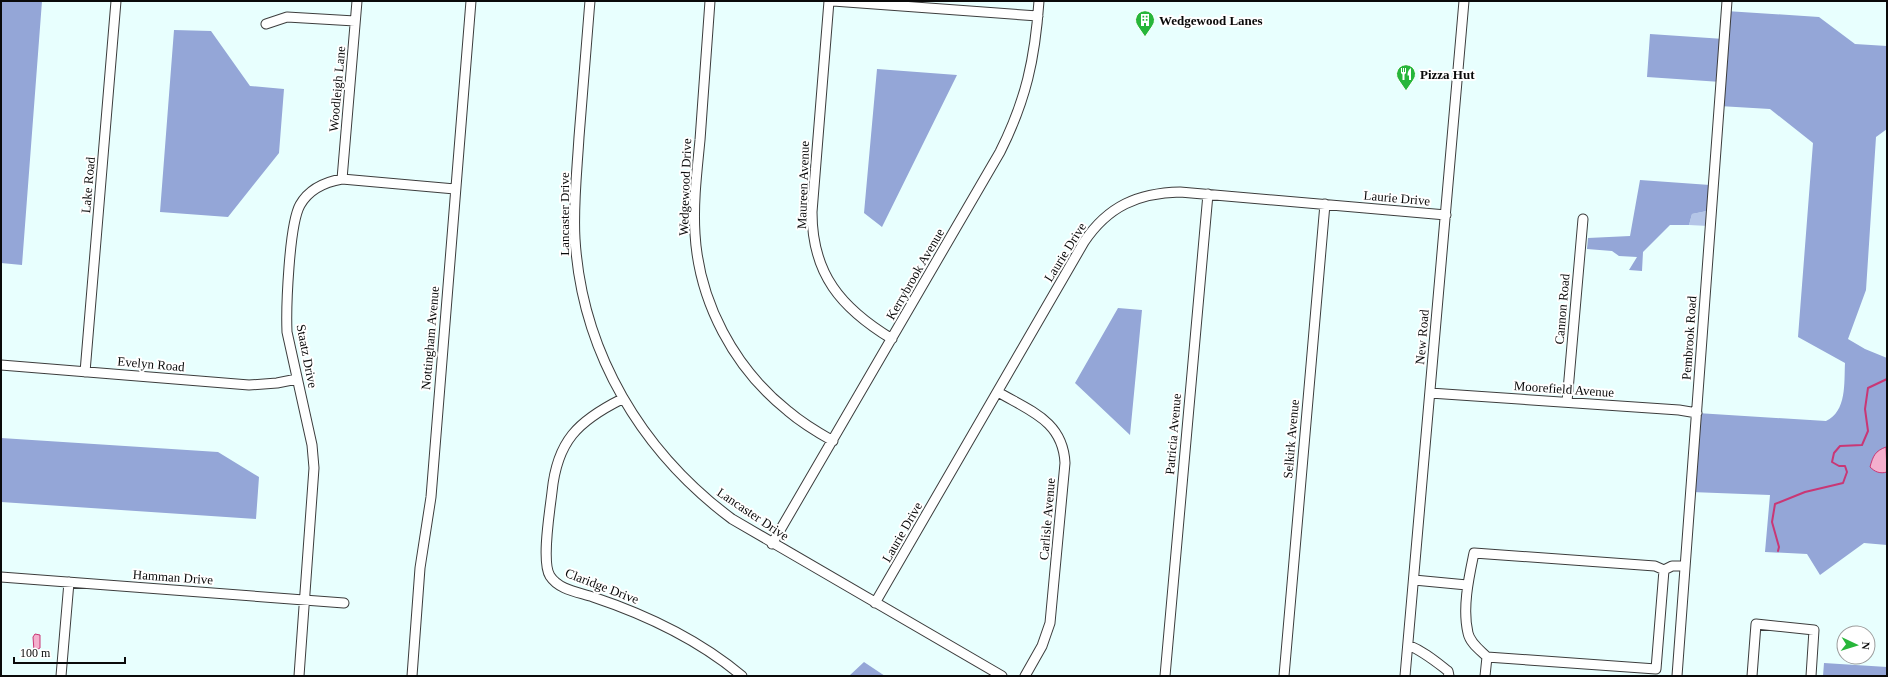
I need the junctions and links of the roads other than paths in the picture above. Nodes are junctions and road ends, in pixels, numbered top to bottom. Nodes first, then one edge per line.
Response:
1 (116, 1) edge
2 (357, 1) edge
3 (471, 1) edge
4 (590, 1) edge
5 (710, 1) edge
6 (829, 1) edge
7 (833, 1) edge
8 (1039, 1) edge
9 (1464, 1) edge
10 (1727, 1) edge
11 (1038, 16) junction
12 (355, 21) junction
13 (266, 24) dead end
14 (342, 178) junction
15 (455, 189) junction
16 (1208, 194) junction
17 (1325, 204) junction
18 (1446, 215) junction
19 (1583, 219) dead end
20 (892, 339) junction
21 (1, 365) edge
22 (85, 372) junction
23 (298, 379) junction
24 (998, 392) junction
25 (1430, 393) junction
26 (622, 399) junction
27 (1567, 402) junction
28 (1697, 413) junction
29 (833, 441) junction
30 (772, 544) junction
31 (1685, 566) junction
32 (1664, 570) junction
33 (1, 577) edge
34 (1414, 580) junction
35 (69, 582) junction
36 (1467, 585) junction
37 (304, 600) junction
38 (344, 603) dead end
39 (875, 603) junction
40 (1408, 645) junction
41 (1487, 657) junction
42 (61, 676) edge
43 (299, 676) edge
44 (412, 676) edge
45 (742, 676) edge
46 (1002, 676) edge
47 (1026, 676) edge
48 (1165, 676) edge
49 (1284, 676) edge
50 (1405, 676) edge
51 (1448, 676) edge
52 (1485, 676) edge
53 (1677, 676) edge
54 (1752, 676) edge
55 (1811, 676) edge

1 - 22 street, Lake Road
2 - 12 street, Woodleigh Lane
3 - 15 street, Nottingham Avenue
4 - 26 street, Lancaster Drive
5 - 29 street, Wedgewood Drive
6 - 20 street, Maureen Avenue
7 - 11 street
8 - 11 street, Kerrybrook Avenue
9 - 18 street, New Road
10 - 28 street, Pembrook Road
11 - 20 street, Kerrybrook Avenue
12 - 13 street
12 - 14 street, Woodleigh Lane
14 - 15 street, Staatz Drive
14 - 23 street, Staatz Drive
15 - 44 street, Nottingham Avenue
16 - 17 street, Laurie Drive
16 - 24 street, Laurie Drive
16 - 48 street, Patricia Avenue
17 - 18 street, Laurie Drive
17 - 49 street, Selkirk Avenue
18 - 25 street, New Road
19 - 27 street, Cannon Road
20 - 29 street, Kerrybrook Avenue
21 - 22 street, Evelyn Road
22 - 23 street, Evelyn Road
23 - 37 street, Staatz Drive
24 - 39 street, Laurie Drive
24 - 47 street, Carlisle Avenue
25 - 27 street, Moorefield Avenue
25 - 34 street, New Road
26 - 30 street, Lancaster Drive
26 - 45 street, Claridge Drive
27 - 28 street, Moorefield Avenue
28 - 31 street, Pembrook Road
29 - 30 street, Kerrybrook Avenue
30 - 39 street, Lancaster Drive
31 - 32 street
31 - 53 street, Pembrook Road
32 - 36 street
32 - 41 street
33 - 35 street, Hamman Drive
34 - 36 street
34 - 40 street, New Road
35 - 37 street, Hamman Drive
35 - 42 street
36 - 41 street
37 - 38 street, Hamman Drive
37 - 43 street, Staatz Drive
39 - 46 street, Lancaster Drive
40 - 50 street, New Road
40 - 51 street
41 - 52 street
54 - 55 street

